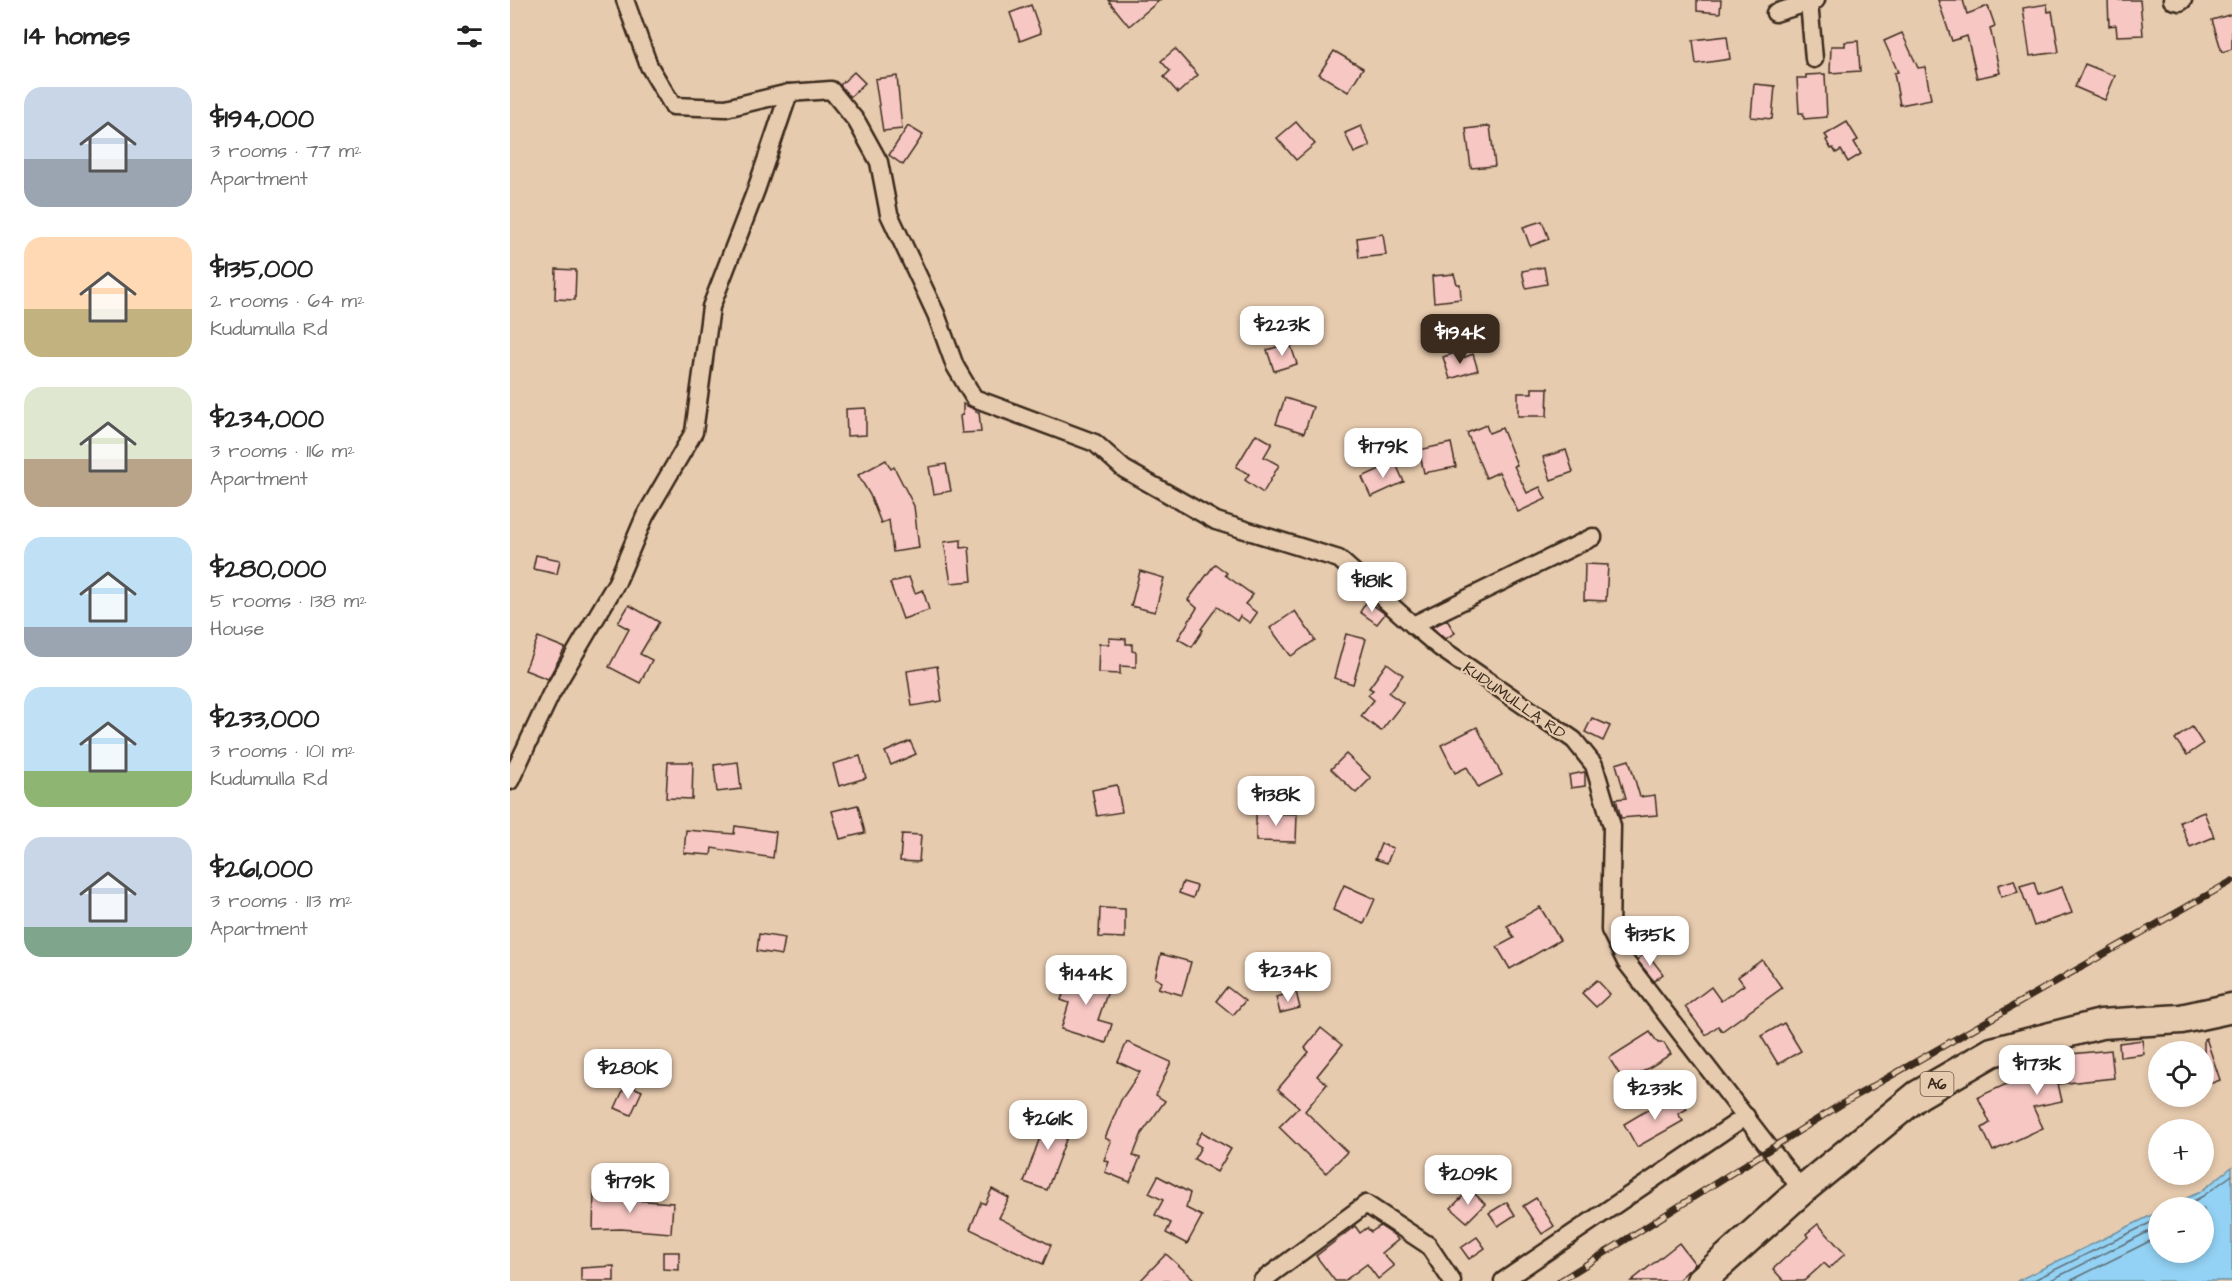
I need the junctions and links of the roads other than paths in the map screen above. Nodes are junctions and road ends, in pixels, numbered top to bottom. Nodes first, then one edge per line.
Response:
1 (625, 0) edge
2 (2172, 0) edge
3 (2183, 0) edge
4 (1812, 1) edge
5 (1775, 13) dead end
6 (1814, 59) dead end
7 (789, 93) junction
8 (1593, 537) dead end
9 (1413, 625) junction
10 (510, 781) edge
11 (2232, 1008) edge
12 (1746, 1116) junction
13 (1802, 1190) junction
14 (1262, 1281) edge
15 (1452, 1281) edge
16 (1503, 1281) edge
17 (1701, 1281) edge

1 - 7 street
2 - 3 street
4 - 5 street
4 - 6 street
7 - 9 street, KUDUMULLA RD
7 - 10 street
8 - 9 street
9 - 12 street, KUDUMULLA RD
11 - 13 highway, A6
12 - 13 street, KUDUMULLA RD
12 - 16 street
13 - 17 highway, A6
14 - 15 street

